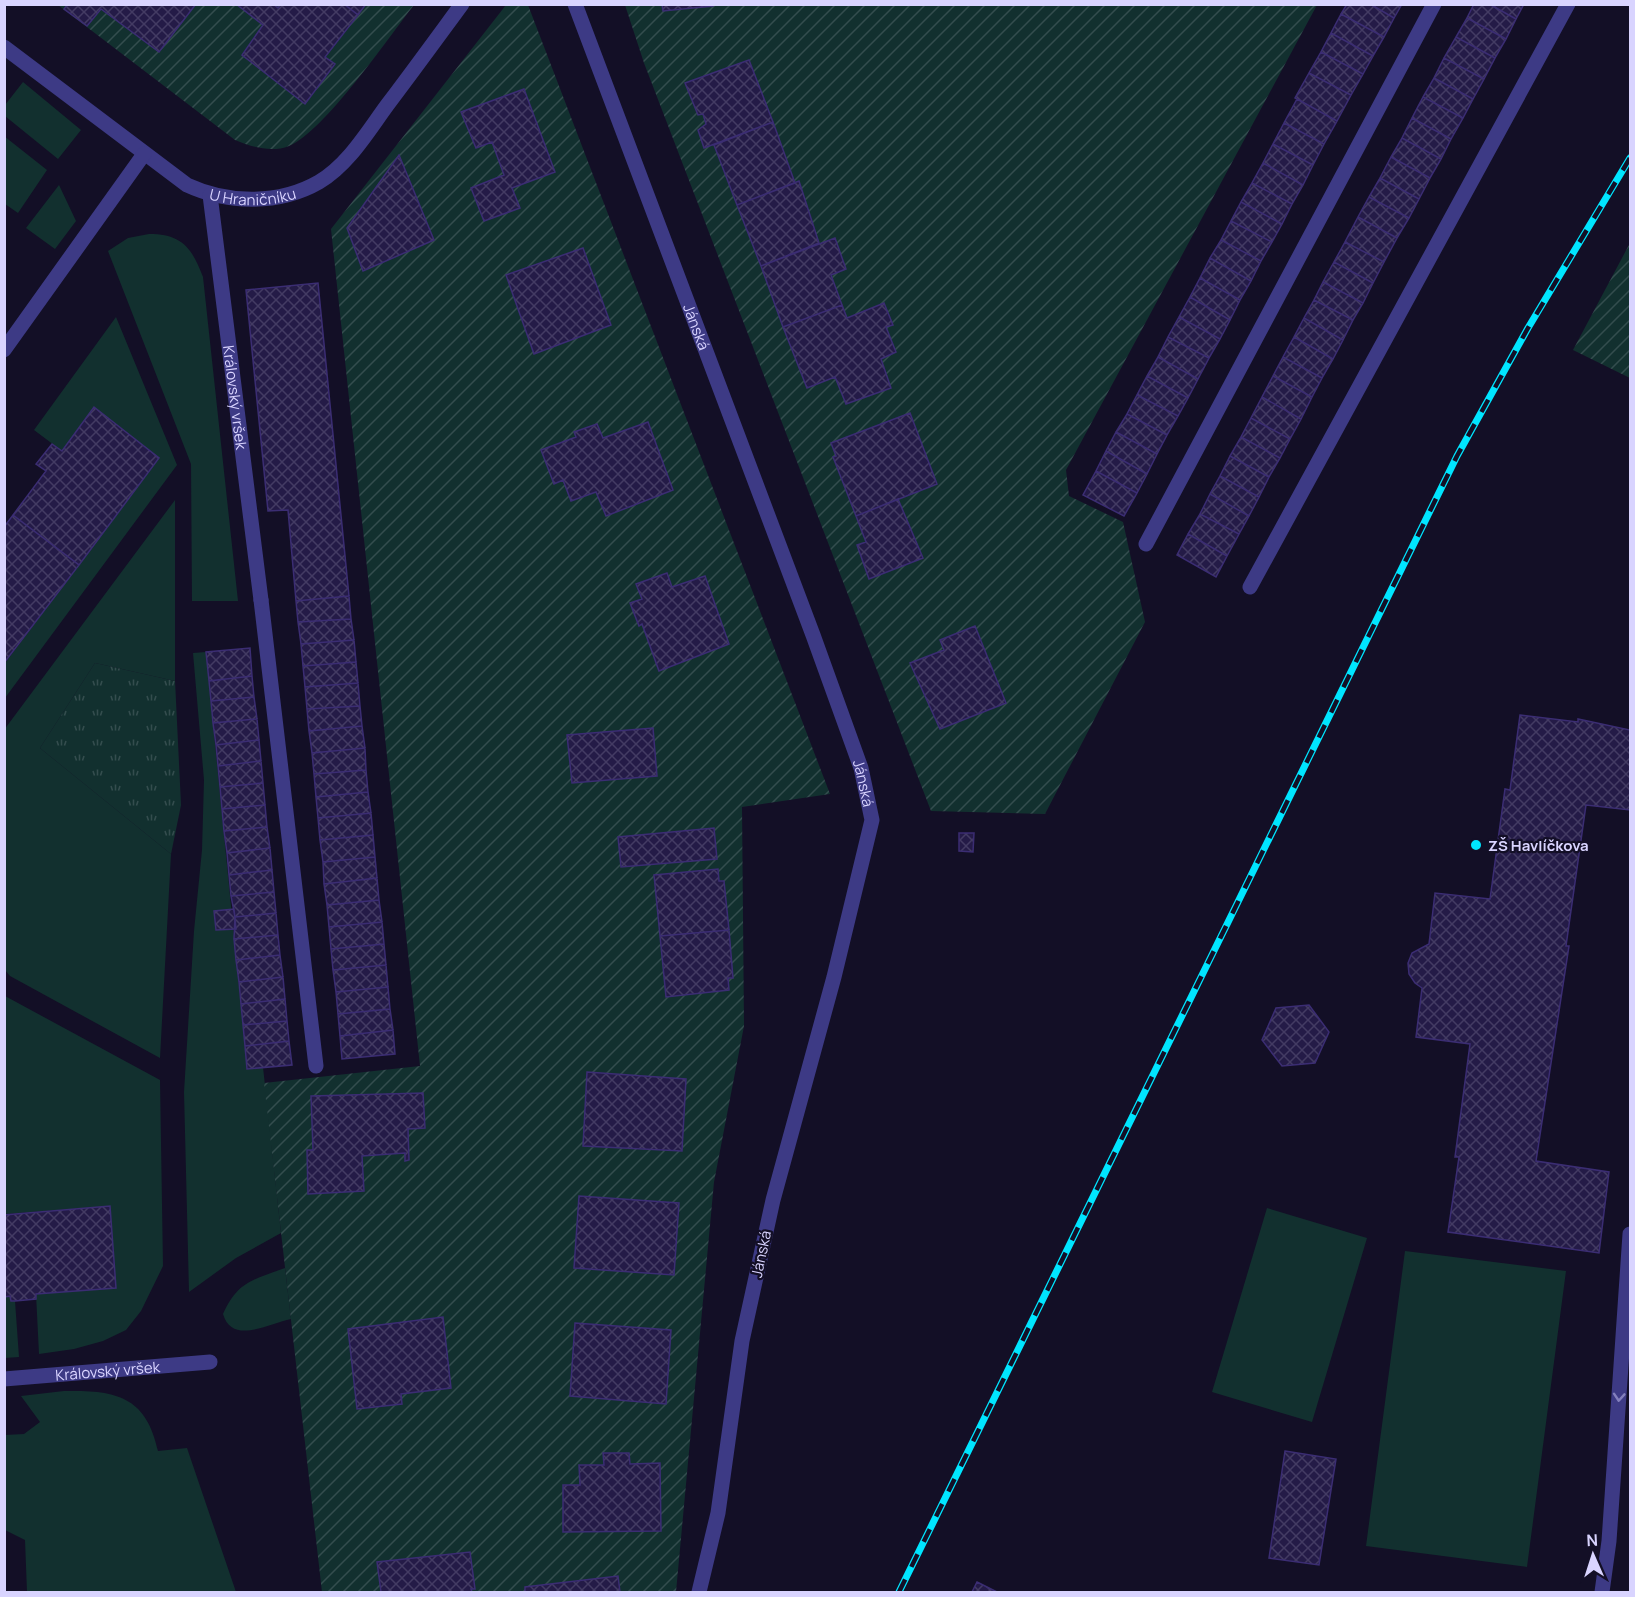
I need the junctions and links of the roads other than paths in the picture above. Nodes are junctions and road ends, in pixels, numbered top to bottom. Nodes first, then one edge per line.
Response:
1 (462, 4) edge
2 (575, 4) edge
3 (1434, 4) edge
4 (1568, 4) edge
5 (4, 47) edge
6 (144, 154) junction
7 (210, 195) junction
8 (4, 350) edge
9 (1146, 544) dead end
10 (1250, 587) dead end
11 (316, 1066) dead end
12 (1630, 1234) edge
13 (210, 1362) dead end
14 (4, 1380) edge
15 (699, 1593) edge
16 (1602, 1593) edge

1 - 7 street, U Hraničníku
2 - 15 street, Jánská
3 - 9 street
4 - 10 street
5 - 6 street, U Hraničníku
6 - 7 street, U Hraničníku
6 - 8 street
7 - 11 street, Královský vršek
12 -> 16 street
13 - 14 street, Královský vršek

